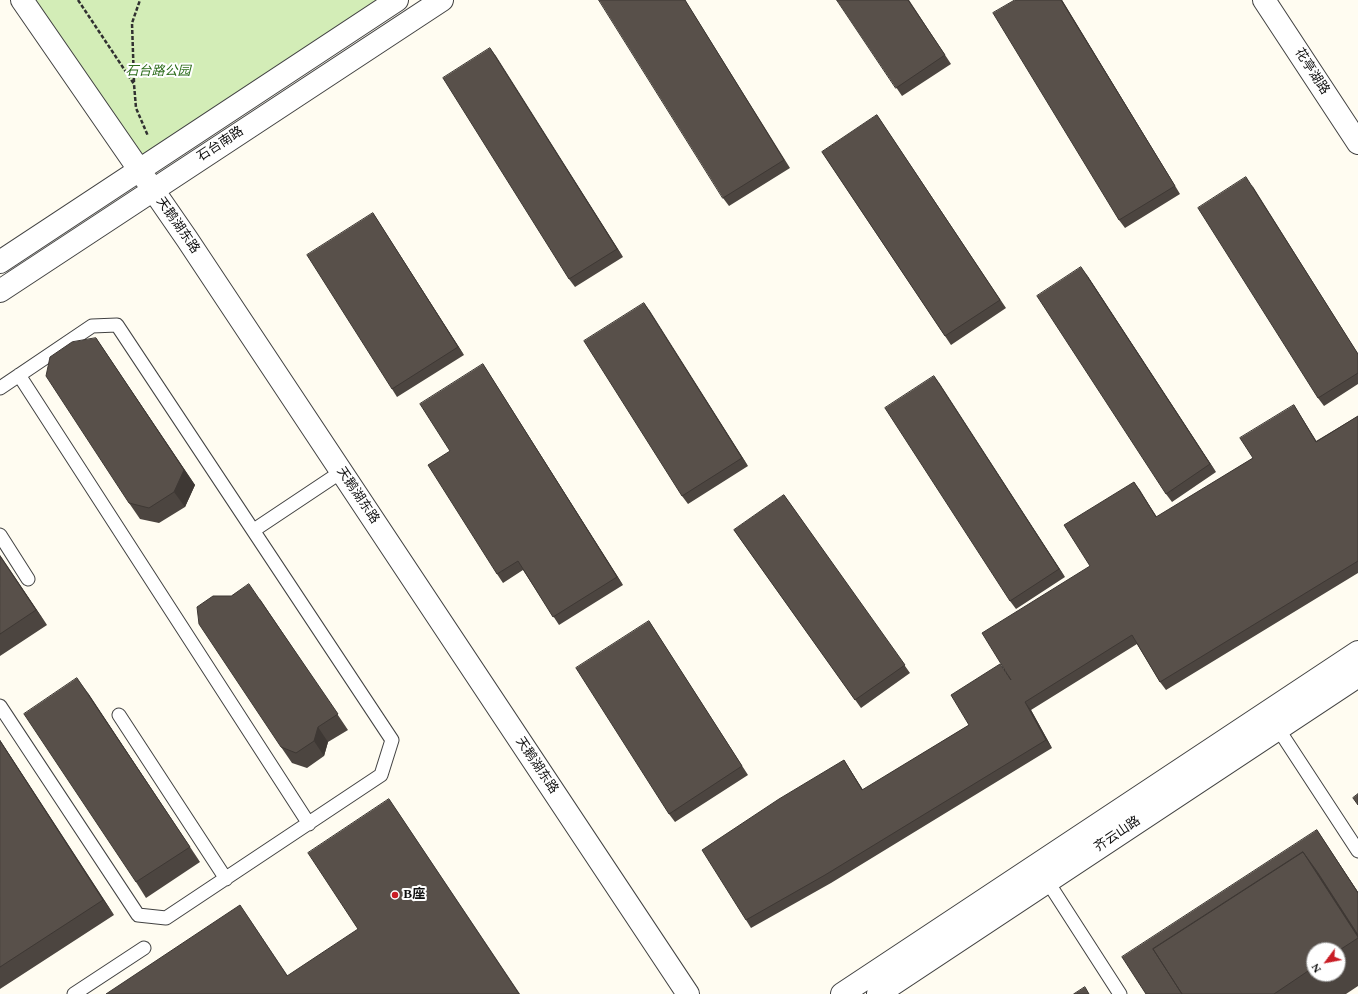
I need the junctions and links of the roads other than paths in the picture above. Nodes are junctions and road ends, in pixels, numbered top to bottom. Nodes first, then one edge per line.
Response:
1 (22, 0) edge
2 (397, 0) edge
3 (442, 0) edge
4 (1264, 0) edge
5 (1358, 143) edge
6 (139, 170) junction
7 (153, 190) junction
8 (0, 262) edge
9 (0, 291) edge
10 (19, 375) junction
11 (0, 388) edge
12 (341, 472) junction
13 (254, 530) junction
14 (0, 536) edge
15 (28, 579) dead end
16 (1358, 652) edge
17 (1358, 676) edge
18 (0, 706) edge
19 (119, 714) dead end
20 (1273, 721) junction
21 (309, 824) junction
22 (1358, 851) edge
23 (1042, 874) junction
24 (226, 878) junction
25 (144, 948) dead end
26 (74, 994) edge
27 (688, 994) edge
28 (842, 994) edge
29 (878, 994) edge
30 (1120, 994) edge

1 - 6 street, 天鹅湖东路
2 - 6 street, 石台南路
3 - 7 street, 石台南路
4 - 5 street, 花亭湖路
6 - 7 street, 天鹅湖东路
6 - 8 street, 石台南路
7 - 9 street, 石台南路
7 - 12 street, 天鹅湖东路
10 - 11 lane
10 - 13 lane
10 - 21 lane
12 - 13 lane
12 - 27 street, 天鹅湖东路
13 - 21 lane
14 - 15 lane
16 - 20 street
17 - 20 street, 齐云山路
18 - 24 lane
19 - 24 lane
20 - 22 lane
20 - 23 street, 齐云山路
21 - 24 lane
23 - 28 street
23 - 29 street, 齐云山路
23 - 30 lane
25 - 26 lane

